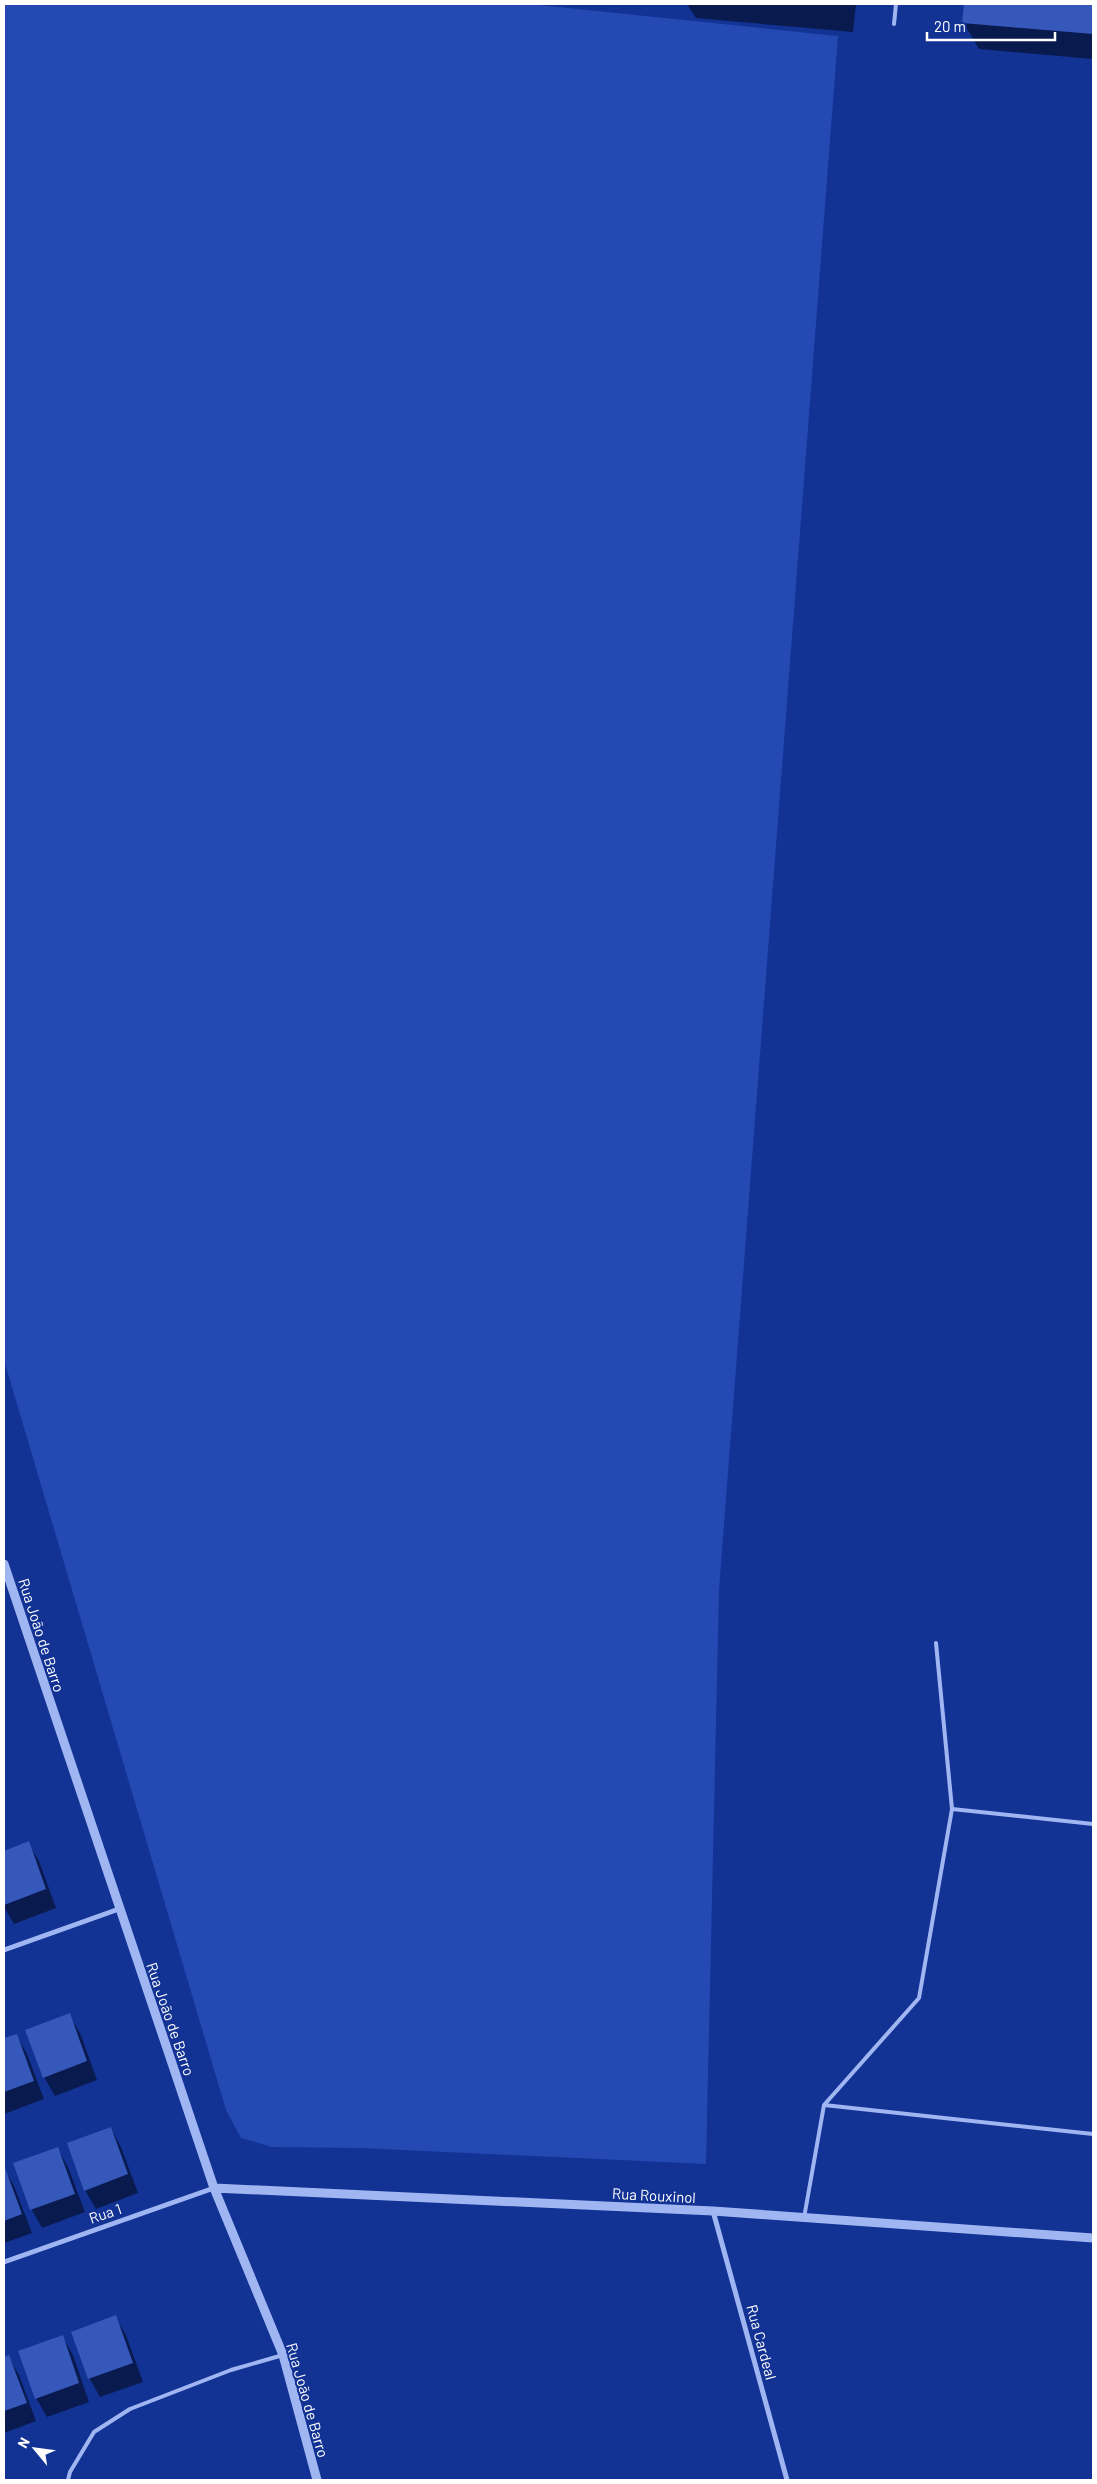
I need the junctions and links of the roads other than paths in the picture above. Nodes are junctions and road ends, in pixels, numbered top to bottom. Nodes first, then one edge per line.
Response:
1 (896, 4) edge
2 (894, 24) dead end
3 (4, 1564) edge
4 (936, 1643) dead end
5 (952, 1809) junction
6 (1093, 1824) edge
7 (119, 1909) junction
8 (4, 1950) edge
9 (824, 2104) junction
10 (1093, 2134) edge
11 (214, 2188) junction
12 (713, 2211) junction
13 (804, 2218) junction
14 (1093, 2238) edge
15 (4, 2262) edge
16 (283, 2355) junction
17 (68, 2480) edge
18 (317, 2480) edge
19 (787, 2480) edge

1 - 2 lane
3 - 7 street, Rua João de Barro
4 - 5 lane
5 - 6 lane
5 - 9 lane
7 - 8 street
7 - 11 street, Rua João de Barro
9 - 10 lane
9 - 13 lane
11 - 12 street, Rua Rouxinol
11 - 15 street, Rua 1
11 - 16 street, Rua João de Barro
12 - 13 street, Rua Rouxinol
12 - 19 street, Rua Cardeal
13 - 14 street, Rua Rouxinol
16 - 17 lane
16 - 18 street, Rua João de Barro

